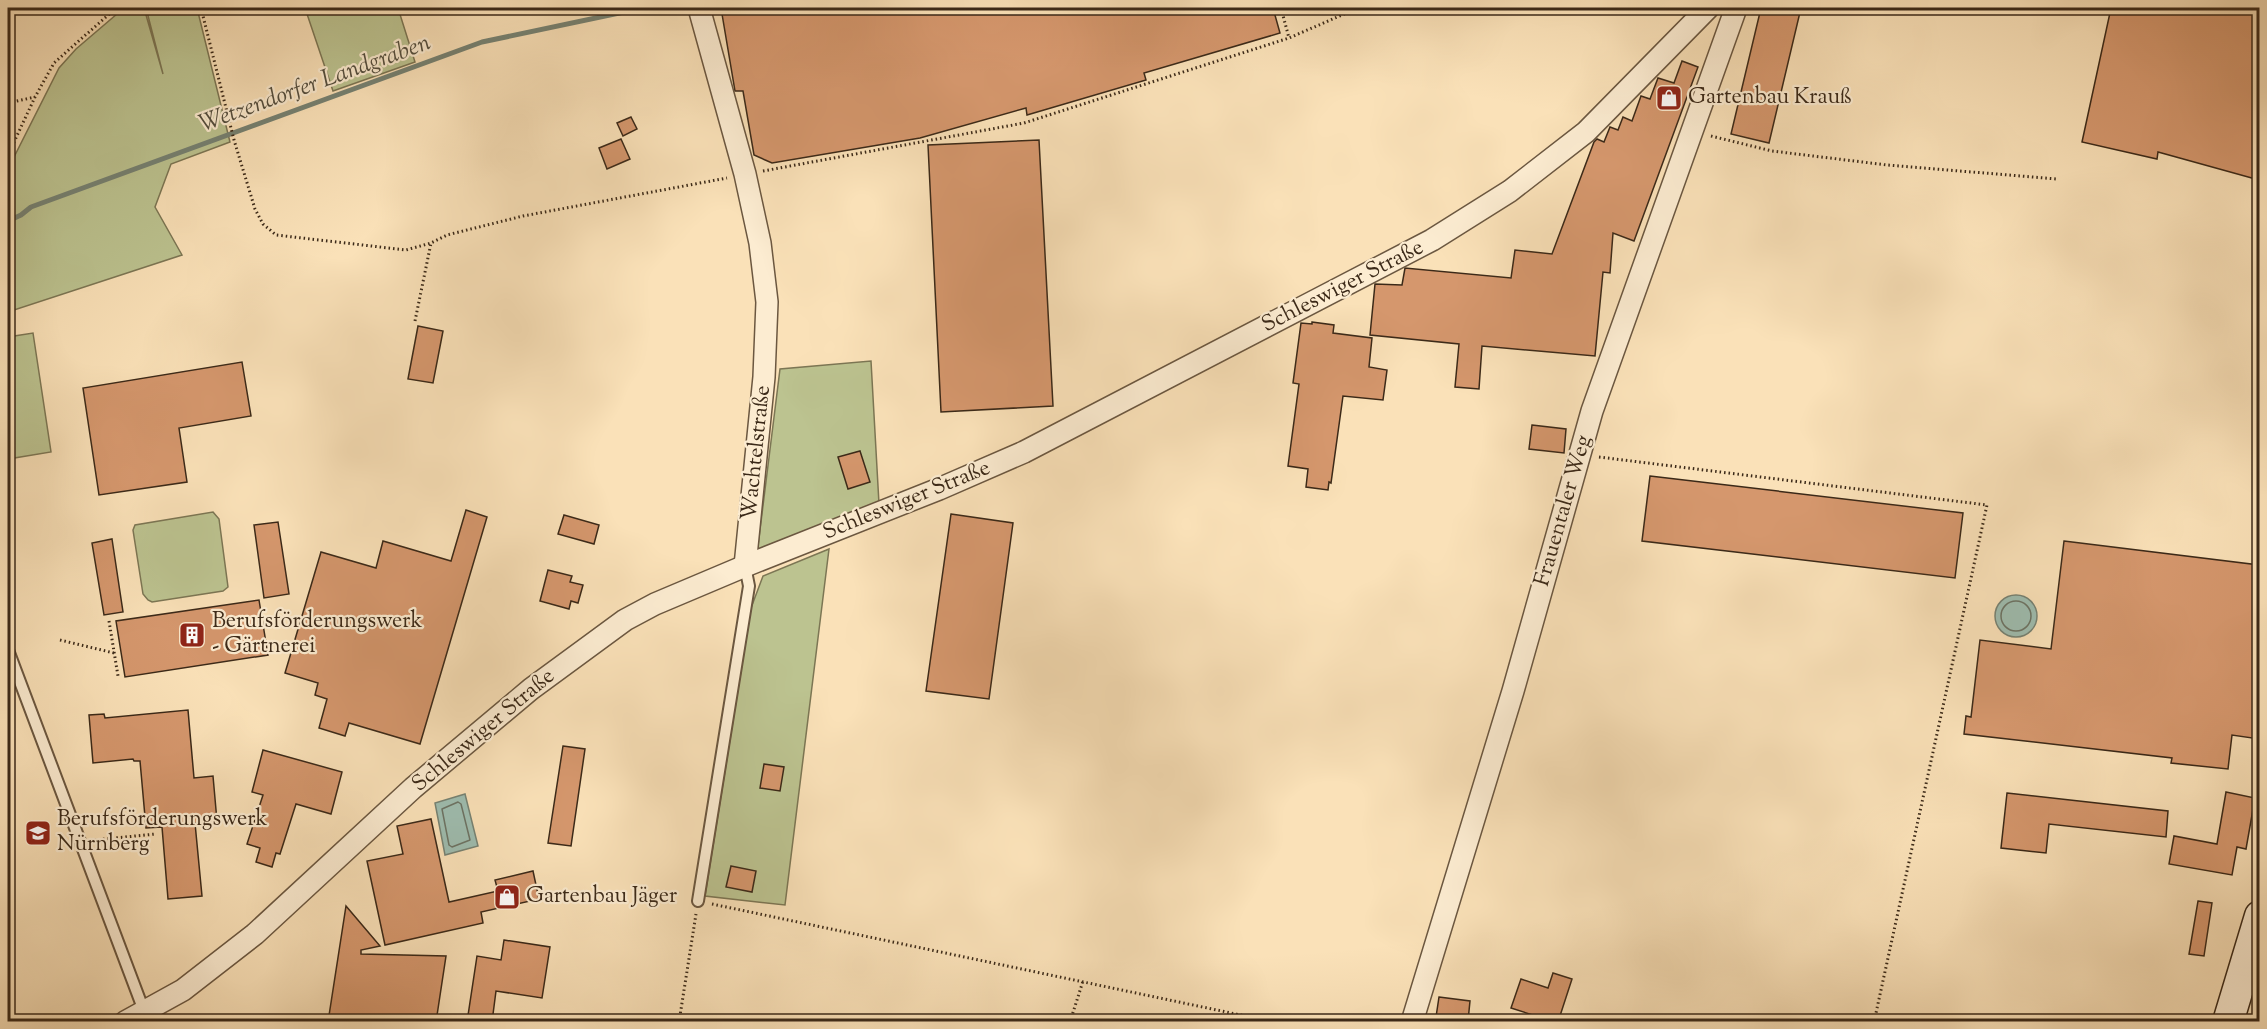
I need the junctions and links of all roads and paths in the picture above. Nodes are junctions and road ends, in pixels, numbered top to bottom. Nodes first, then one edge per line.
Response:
1 (116, 8) edge
2 (201, 8) edge
3 (1281, 8) edge
4 (1358, 8) edge
5 (1708, 8) edge
6 (1736, 8) edge
7 (700, 10) edge
8 (1289, 38) junction
9 (35, 97) junction
10 (8, 103) edge
11 (1692, 132) junction
12 (8, 155) edge
13 (745, 174) junction
14 (2057, 179) dead end
15 (431, 243) junction
16 (415, 321) dead end
17 (1580, 454) junction
18 (745, 566) junction
19 (109, 621) dead end
20 (60, 640) dead end
21 (8, 650) edge
22 (114, 653) junction
23 (118, 676) dead end
24 (156, 834) dead end
25 (80, 842) junction
26 (698, 901) junction
27 (2259, 916) edge
28 (1083, 981) junction
29 (144, 1011) junction
30 (125, 1022) edge
31 (680, 1022) edge
32 (1070, 1022) edge
33 (1274, 1022) edge
34 (1412, 1022) edge
35 (1874, 1022) edge
36 (2228, 1022) edge

1 - 9 path
2 - 15 path
3 - 8 path
4 - 8 path
5 - 18 street, Schleswiger Straße
6 - 11 street, Frauentaler Weg
7 - 13 street, Wachtelstraße
8 - 13 path
9 - 10 path
9 - 12 path
11 - 14 path
11 - 17 street, Frauentaler Weg
13 - 15 path
13 - 18 street, Wachtelstraße
15 - 16 path
17 - 34 street, Frauentaler Weg
17 - 35 path
18 - 26 lane, Wachtelstraße
18 - 29 street, Schleswiger Straße
19 - 22 path
20 - 22 path
21 - 25 lane
22 - 23 path
24 - 25 path
25 - 29 lane
26 - 28 path
26 - 31 path
27 - 36 street
28 - 32 path
28 - 33 path
29 - 30 street, Schleswiger Straße

